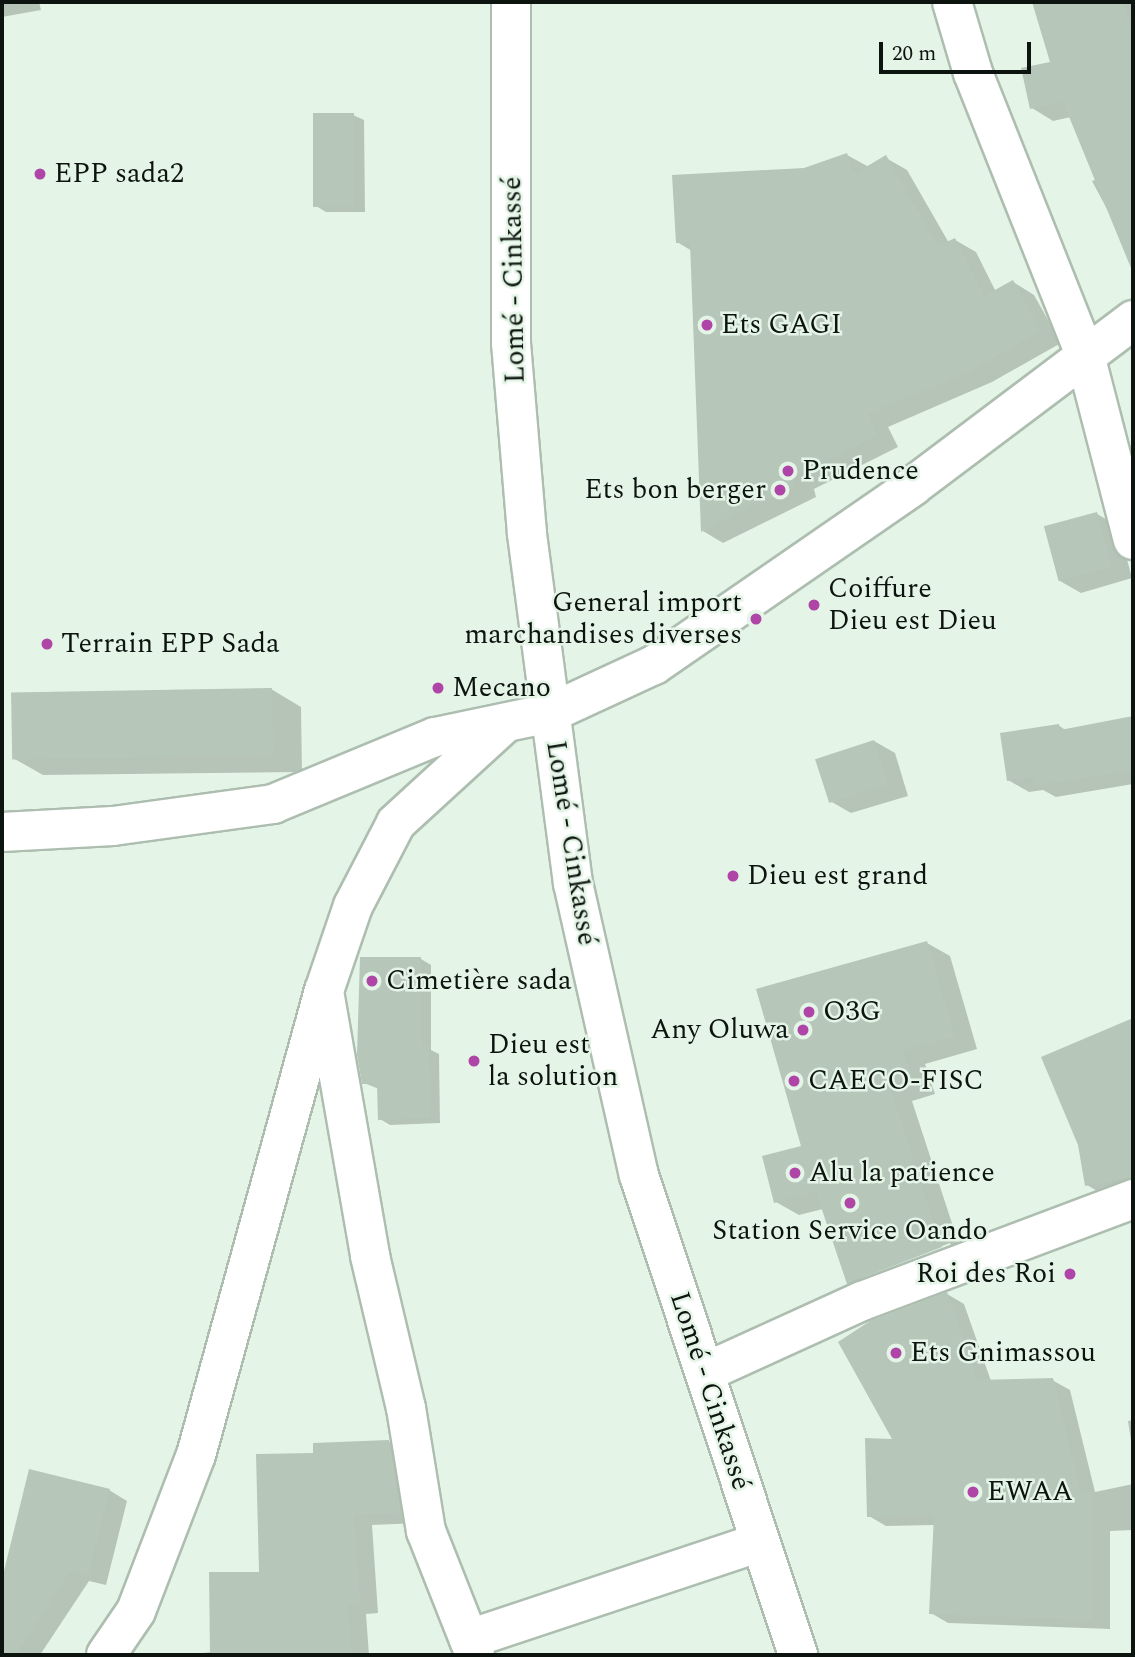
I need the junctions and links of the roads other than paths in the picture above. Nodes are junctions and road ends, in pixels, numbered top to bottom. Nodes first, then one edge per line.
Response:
1 (511, 2) edge
2 (952, 2) edge
3 (1133, 320) edge
4 (1085, 355) junction
5 (1133, 540) edge
6 (550, 713) junction
7 (507, 721) junction
8 (2, 832) edge
9 (324, 991) junction
10 (1133, 1199) edge
11 (706, 1372) junction
12 (758, 1543) junction
13 (472, 1647) edge
14 (106, 1655) edge
15 (799, 1655) edge

1 - 6 main road, Lomé - Cinkassé
2 - 4 main road
3 - 4 main road
4 - 5 main road
4 - 6 main road
6 - 7 main road
6 - 11 main road, Lomé - Cinkassé
7 - 8 main road
7 - 9 main road
9 - 13 main road
9 - 14 main road
10 - 11 main road
11 - 12 main road, Lomé - Cinkassé
12 - 13 main road
12 - 15 main road, Lomé - Cinkassé

